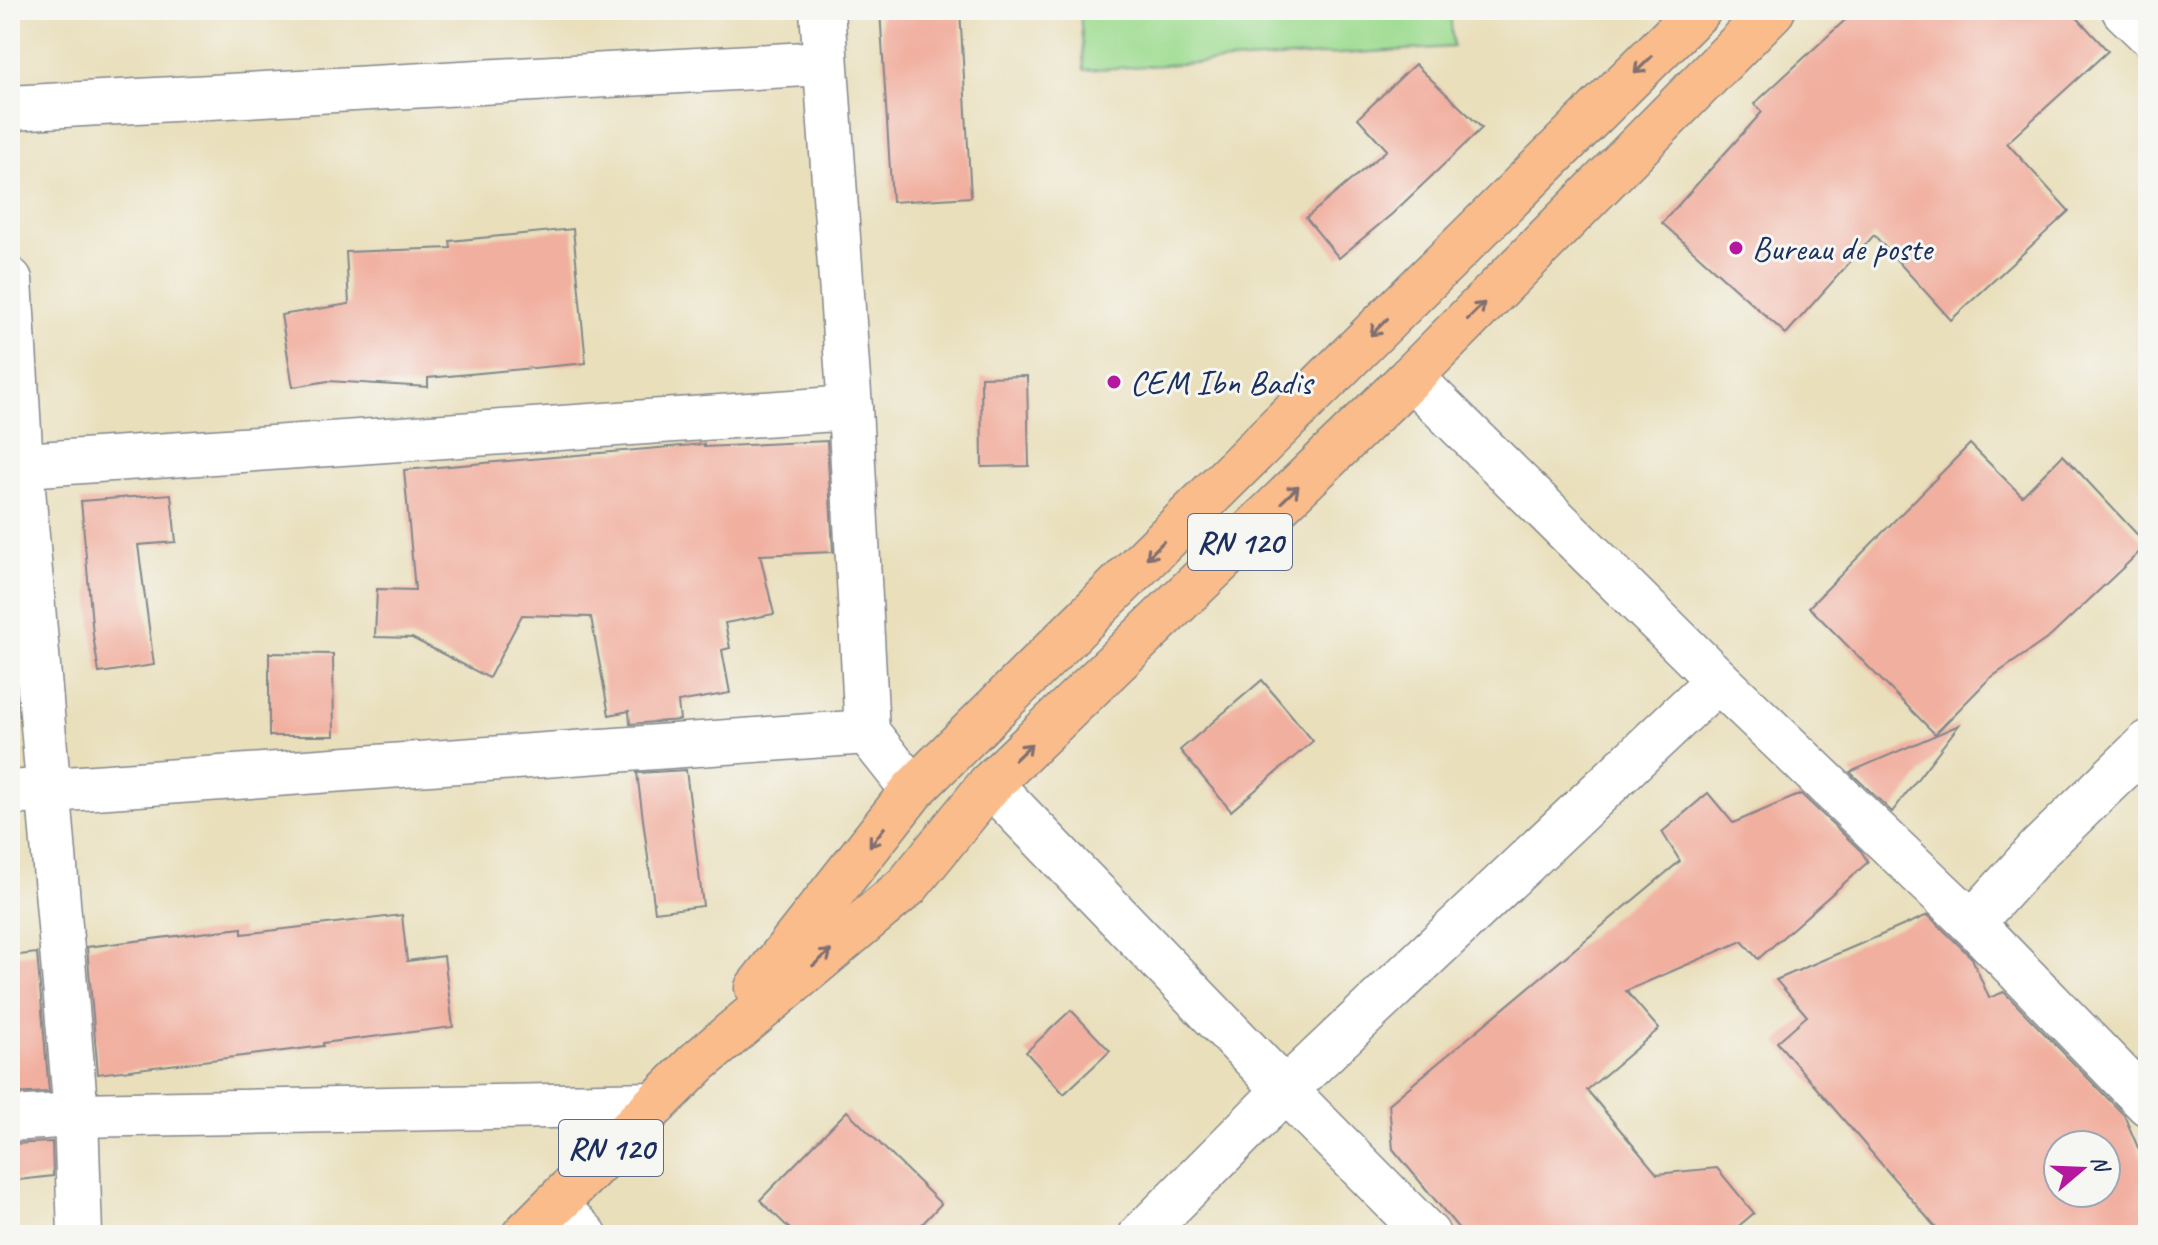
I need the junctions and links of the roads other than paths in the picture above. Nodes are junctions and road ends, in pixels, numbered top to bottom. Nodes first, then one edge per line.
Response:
1 (822, 10) edge
2 (1699, 10) edge
3 (1773, 10) edge
4 (2124, 10) edge
5 (2148, 33) edge
6 (825, 63) junction
7 (10, 108) edge
8 (10, 280) edge
9 (1411, 377) junction
10 (850, 408) junction
11 (15, 466) edge
12 (1718, 680) junction
13 (867, 732) junction
14 (2148, 743) edge
15 (990, 784) junction
16 (913, 790) junction
17 (29, 792) edge
18 (1972, 923) junction
19 (698, 1062) junction
20 (1285, 1090) junction
21 (656, 1104) junction
22 (2148, 1104) edge
23 (76, 1115) junction
24 (10, 1119) edge
25 (555, 1205) junction
26 (80, 1235) edge
27 (524, 1235) edge
28 (585, 1235) edge
29 (1141, 1235) edge
30 (1428, 1235) edge

1 - 6 street
2 -> 16 main road
9 -> 3 main road, RN 120
4 - 5 street
6 - 7 street
6 - 10 street
8 - 11 street
9 - 12 street
15 -> 9 main road, RN 120
10 - 11 street
10 - 13 street
11 - 17 street
12 - 18 street
12 - 20 street
13 - 16 street
13 - 17 street
14 - 18 street
19 -> 15 main road, RN 120
15 - 20 street
16 -> 19 main road
17 - 23 street
18 - 22 street
19 - 21 main road, RN 120
20 - 29 street
20 - 30 street
21 - 23 street
21 - 25 main road, RN 120
23 - 24 street
23 - 26 street
25 - 27 main road, RN 120
25 - 28 street

